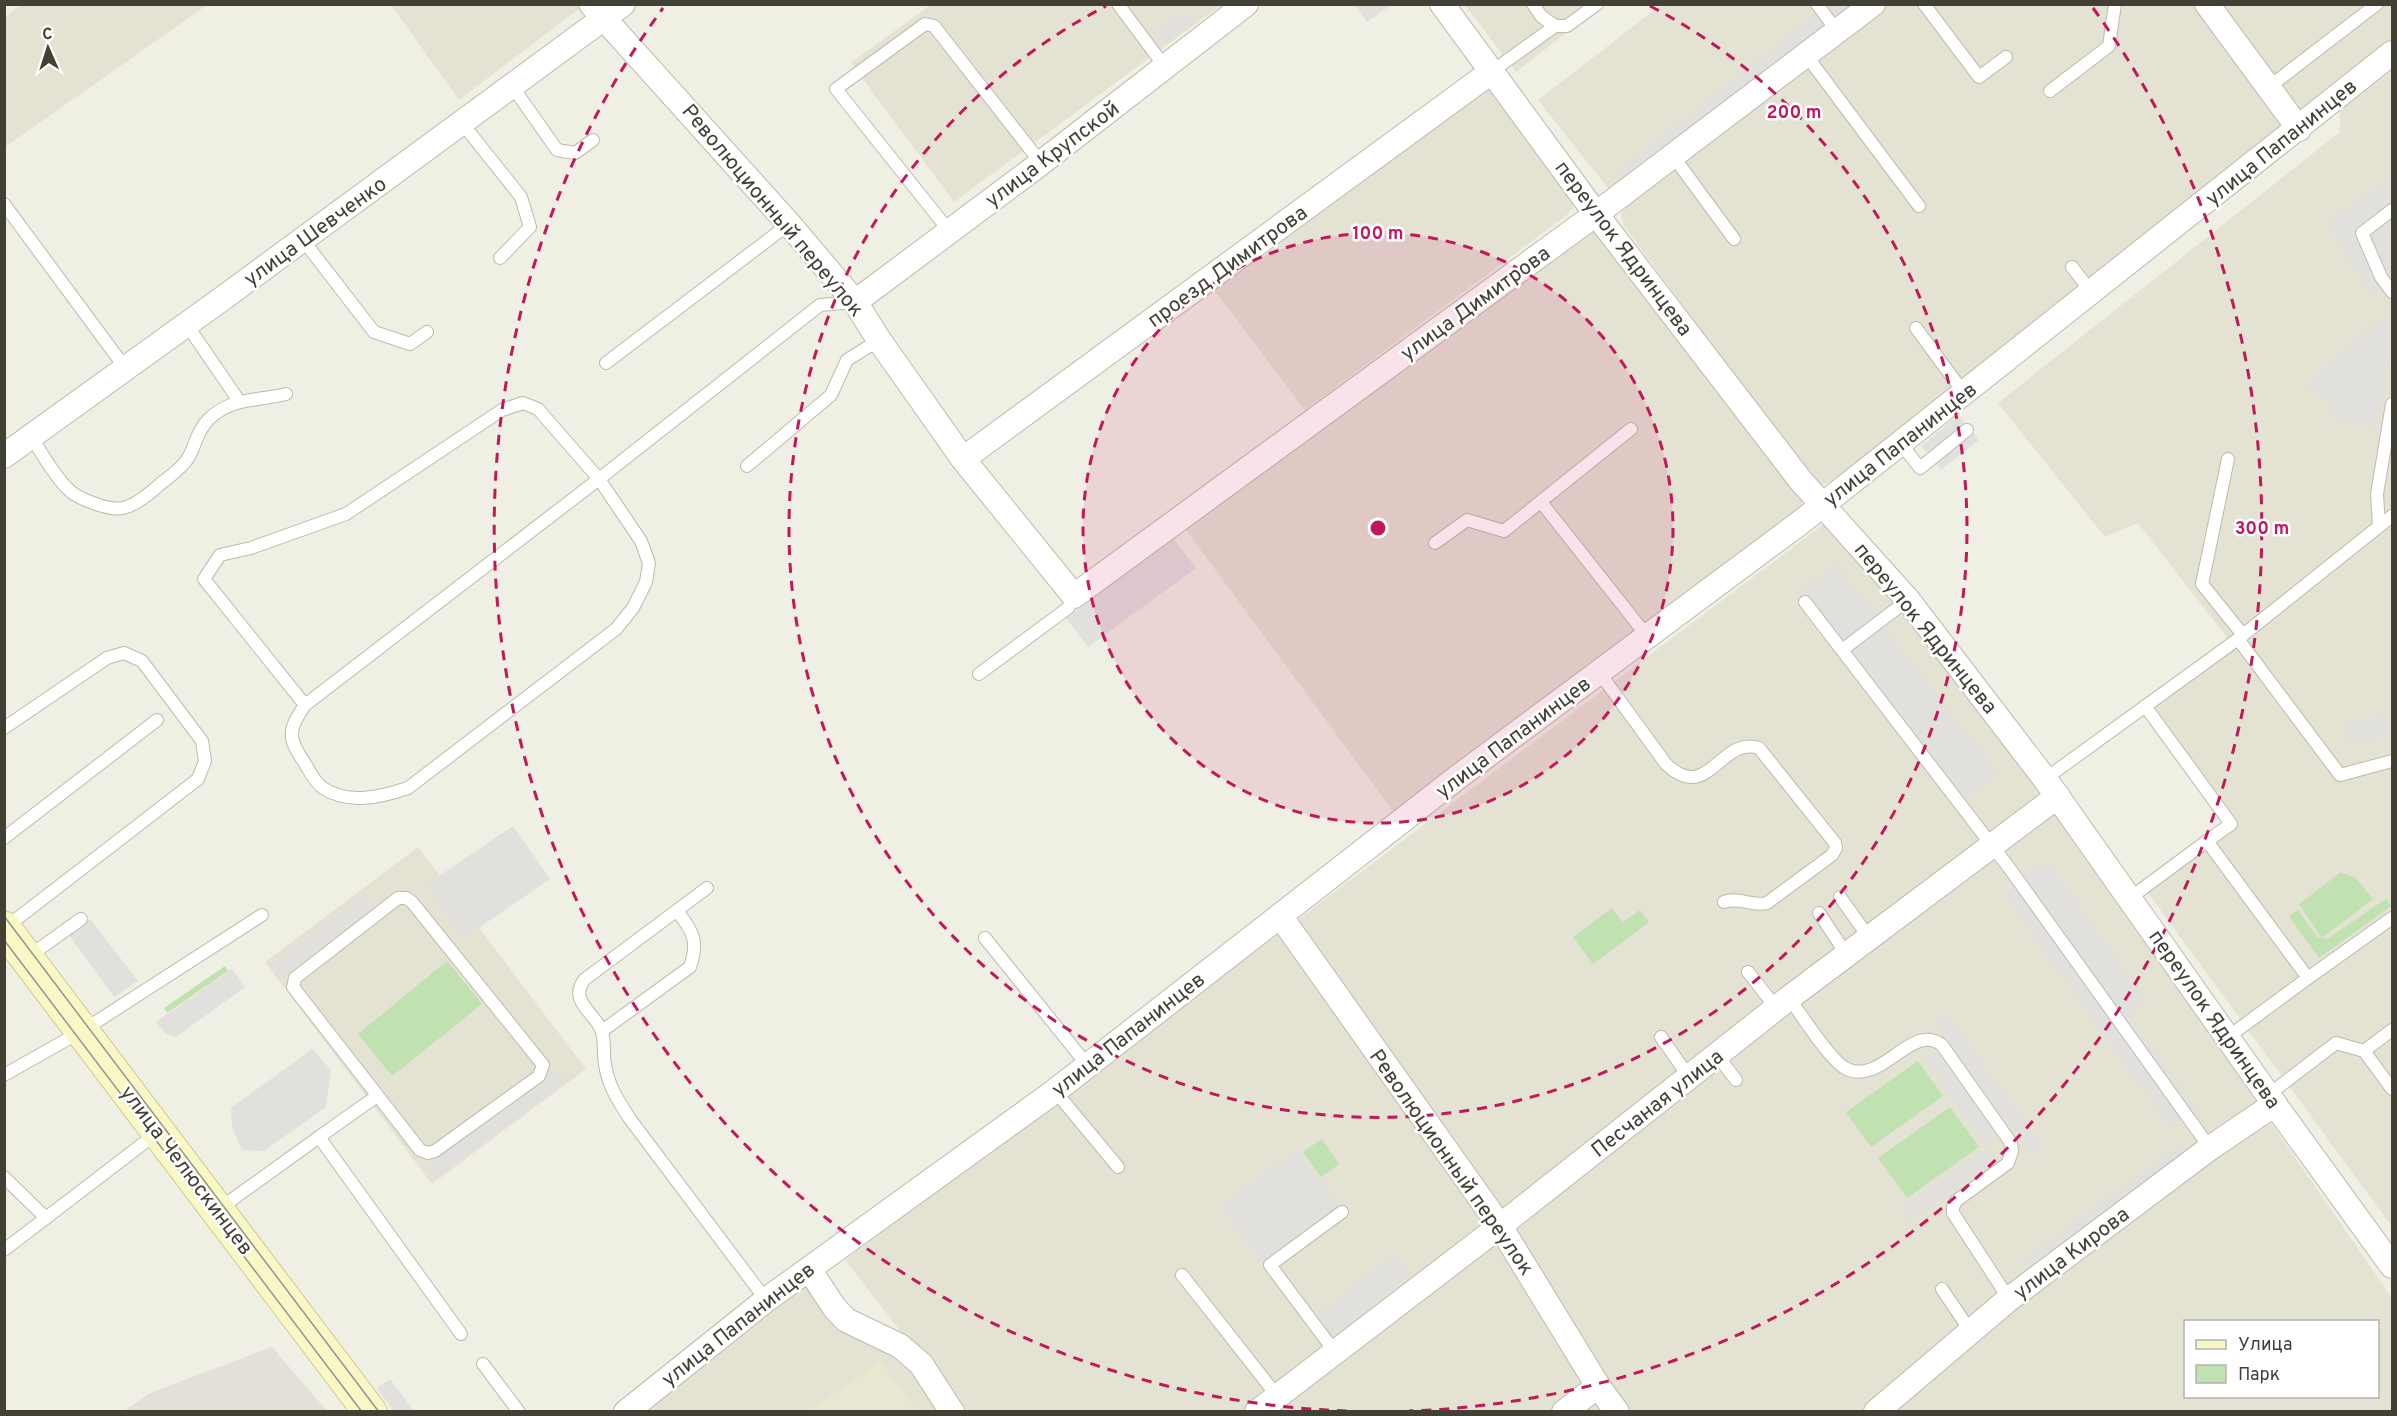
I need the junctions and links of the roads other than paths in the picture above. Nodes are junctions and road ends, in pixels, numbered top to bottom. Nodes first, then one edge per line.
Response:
1 (623, 4) edge
2 (1118, 4) edge
3 (1246, 4) edge
4 (1442, 4) edge
5 (1533, 4) edge
6 (1597, 4) edge
7 (1818, 4) edge
8 (1873, 4) edge
9 (1924, 4) edge
10 (2115, 4) edge
11 (2207, 4) edge
12 (2377, 4) edge
13 (597, 12) edge
14 (1555, 26) junction
15 (1837, 31) junction
16 (2392, 53) edge
17 (1806, 55) junction
18 (2006, 57) dead end
19 (1165, 67) junction
20 (1491, 72) junction
21 (512, 86) junction
22 (2269, 87) junction
23 (2050, 91) dead end
24 (462, 123) junction
25 (2299, 129) junction
26 (593, 140) dead end
27 (1673, 156) junction
28 (1041, 163) junction
29 (4, 204) edge
30 (1919, 206) dead end
31 (2392, 210) edge
32 (1596, 214) junction
33 (789, 224) junction
34 (950, 232) junction
35 (1734, 239) dead end
36 (303, 240) junction
37 (500, 258) dead end
38 (2072, 267) dead end
39 (2392, 292) edge
40 (2092, 293) junction
41 (855, 302) junction
42 (187, 325) junction
43 (1916, 328) dead end
44 (427, 332) dead end
45 (879, 340) junction
46 (606, 363) dead end
47 (126, 369) junction
48 (1964, 393) junction
49 (286, 394) dead end
50 (239, 402) junction
51 (2392, 404) edge
52 (1631, 429) dead end
53 (1967, 430) dead end
54 (31, 437) junction
55 (1901, 444) junction
56 (4, 456) edge
57 (963, 459) junction
58 (2228, 459) dead end
59 (747, 466) dead end
60 (599, 479) junction
61 (1541, 502) junction
62 (1823, 504) junction
63 (2392, 516) edge
64 (2379, 526) junction
65 (1435, 543) dead end
66 (1074, 596) junction
67 (1908, 600) junction
68 (1805, 602) dead end
69 (1647, 636) junction
70 (2240, 637) junction
71 (1842, 650) junction
72 (1599, 672) junction
73 (979, 675) dead end
74 (305, 705) junction
75 (2145, 706) junction
76 (158, 720) dead end
77 (4, 729) edge
78 (2392, 761) edge
79 (2052, 788) junction
80 (4, 838) edge
81 (2207, 841) junction
82 (1992, 847) junction
83 (707, 888) dead end
84 (1840, 897) dead end
85 (2130, 898) junction
86 (1724, 902) dead end
87 (677, 911) junction
88 (1819, 913) dead end
89 (262, 915) dead end
90 (1281, 917) junction
91 (2392, 918) edge
92 (81, 919) dead end
93 (5, 928) edge
94 (985, 938) dead end
95 (1870, 939) junction
96 (1847, 955) junction
97 (27, 958) junction
98 (1748, 972) dead end
99 (2308, 978) junction
100 (1783, 1003) junction
101 (2392, 1030) edge
102 (82, 1031) junction
103 (602, 1031) junction
104 (1661, 1037) dead end
105 (2228, 1037) junction
106 (2364, 1051) junction
107 (1717, 1055) junction
108 (1088, 1066) junction
109 (4, 1075) edge
110 (1689, 1077) junction
111 (1736, 1080) dead end
112 (2392, 1089) edge
113 (1055, 1091) junction
114 (377, 1096) junction
115 (2271, 1099) junction
116 (158, 1132) junction
117 (320, 1137) junction
118 (2210, 1148) junction
119 (1118, 1167) dead end
120 (4, 1177) edge
121 (218, 1210) junction
122 (1342, 1212) dead end
123 (46, 1218) junction
124 (1500, 1226) junction
125 (4, 1250) edge
126 (2392, 1266) edge
127 (809, 1269) junction
128 (1182, 1275) dead end
129 (1942, 1289) dead end
130 (2009, 1299) junction
131 (766, 1300) junction
132 (1971, 1332) junction
133 (461, 1334) dead end
134 (1335, 1352) junction
135 (483, 1364) dead end
136 (1598, 1386) junction
137 (1278, 1397) junction
138 (362, 1408) edge
139 (519, 1412) edge
140 (626, 1412) edge
141 (952, 1412) edge
142 (1257, 1412) edge
143 (1564, 1412) edge
144 (1617, 1412) edge
145 (1876, 1412) edge

1 - 13 street, улица Шевченко
2 - 19 lane
3 - 19 street, улица Крупской
4 - 20 street, переулок Ядринцева
5 - 14 lane
6 - 14 lane
7 - 15 lane
8 - 15 street, улица Димитрова
9 - 18 lane
10 - 23 lane
11 - 22 street
12 - 22 lane
13 - 21 street, улица Шевченко
13 - 33 street, Революционный переулок
14 - 20 lane
15 - 17 street, улица Димитрова
16 - 25 street, улица Папанинцев
17 - 27 street, улица Димитрова
17 - 30 lane
19 - 28 street, улица Крупской
20 - 32 street, переулок Ядринцева
20 - 57 street, проезд Димитрова
21 - 24 street, улица Шевченко
21 - 26 lane
22 - 25 street
24 - 36 street, улица Шевченко
24 - 37 lane
25 - 40 street, улица Папанинцев
27 - 32 street, улица Димитрова
27 - 35 lane
28 - 34 street, улица Крупской
28 - 34 lane
29 - 47 lane
31 - 39 lane
32 - 62 street, переулок Ядринцева
32 - 66 street, улица Димитрова
33 - 41 street, Революционный переулок
33 - 46 lane
34 - 41 street, улица Крупской
36 - 42 street, улица Шевченко
36 - 44 lane
38 - 40 lane
40 - 48 street, улица Папанинцев
41 - 45 street, Революционный переулок
41 - 60 lane
42 - 47 street, улица Шевченко
42 - 50 lane
43 - 48 lane
45 - 57 street, Революционный переулок
45 - 59 lane
47 - 54 street, улица Шевченко
48 - 55 street, улица Папанинцев
49 - 50 lane
50 - 54 lane
51 - 64 lane
52 - 61 lane
53 - 55 lane
54 - 56 street, улица Шевченко
55 - 62 street, улица Папанинцев
57 - 66 street, Революционный переулок
58 - 70 lane
60 - 74 lane
60 - 74 lane
60 - 74 lane
61 - 65 lane
61 - 69 lane
62 - 67 street, переулок Ядринцева
62 - 69 street, улица Папанинцев
63 - 64 lane
64 - 70 lane
66 - 73 lane
67 - 71 lane
67 - 79 street, переулок Ядринцева
68 - 71 lane
69 - 72 street, улица Папанинцев
70 - 75 lane
70 - 78 lane
71 - 82 lane
72 - 86 lane
72 - 90 street, улица Папанинцев
75 - 79 lane
75 - 81 lane
76 - 80 lane
77 - 93 lane
79 - 82 street, Песчаная улица
79 - 85 street, переулок Ядринцева
81 - 85 lane
81 - 99 lane
82 - 95 street, Песчаная улица
82 - 118 lane
83 - 87 lane
84 - 95 lane
85 - 105 street, переулок Ядринцева
87 - 103 lane
87 - 103 lane
88 - 96 lane
89 - 102 lane
90 - 108 street, улица Папанинцев
90 - 124 street, Революционный переулок
91 - 99 lane
92 - 97 lane
93 - 97 main road, улица Челюскинцев
94 - 108 lane
95 - 96 street, Песчаная улица
96 - 100 street, Песчаная улица
97 - 102 main road, улица Челюскинцев
98 - 100 lane
99 - 105 lane
100 - 107 street, Песчаная улица
100 - 130 lane
101 - 106 lane
102 - 109 lane
102 - 116 main road, улица Челюскинцев
103 - 131 lane
104 - 110 lane
105 - 115 street, переулок Ядринцева
106 - 112 lane
106 - 115 lane
107 - 110 street, Песчаная улица
107 - 111 lane
108 - 113 street, улица Папанинцев
110 - 124 street, Песчаная улица
113 - 119 lane
113 - 127 street, улица Папанинцев
114 - 114 lane
114 - 117 lane
115 - 118 street, улица Кирова
115 - 126 street, переулок Ядринцева
116 - 121 main road, улица Челюскинцев
116 - 123 lane
117 - 121 lane
117 - 133 lane
118 - 130 street, улица Кирова
120 - 123 lane
121 - 138 main road, улица Челюскинцев
122 - 134 lane
123 - 125 lane
124 - 134 street, Песчаная улица
124 - 136 street, Революционный переулок
127 - 131 street, улица Папанинцев
127 - 141 street
128 - 137 lane
129 - 132 lane
130 - 132 street, улица Кирова
131 - 140 street, улица Папанинцев
132 - 145 street, улица Кирова
134 - 137 street, Песчаная улица
135 - 139 lane
136 - 143 street
136 - 144 street, Революционный переулок
137 - 142 street, Песчаная улица

